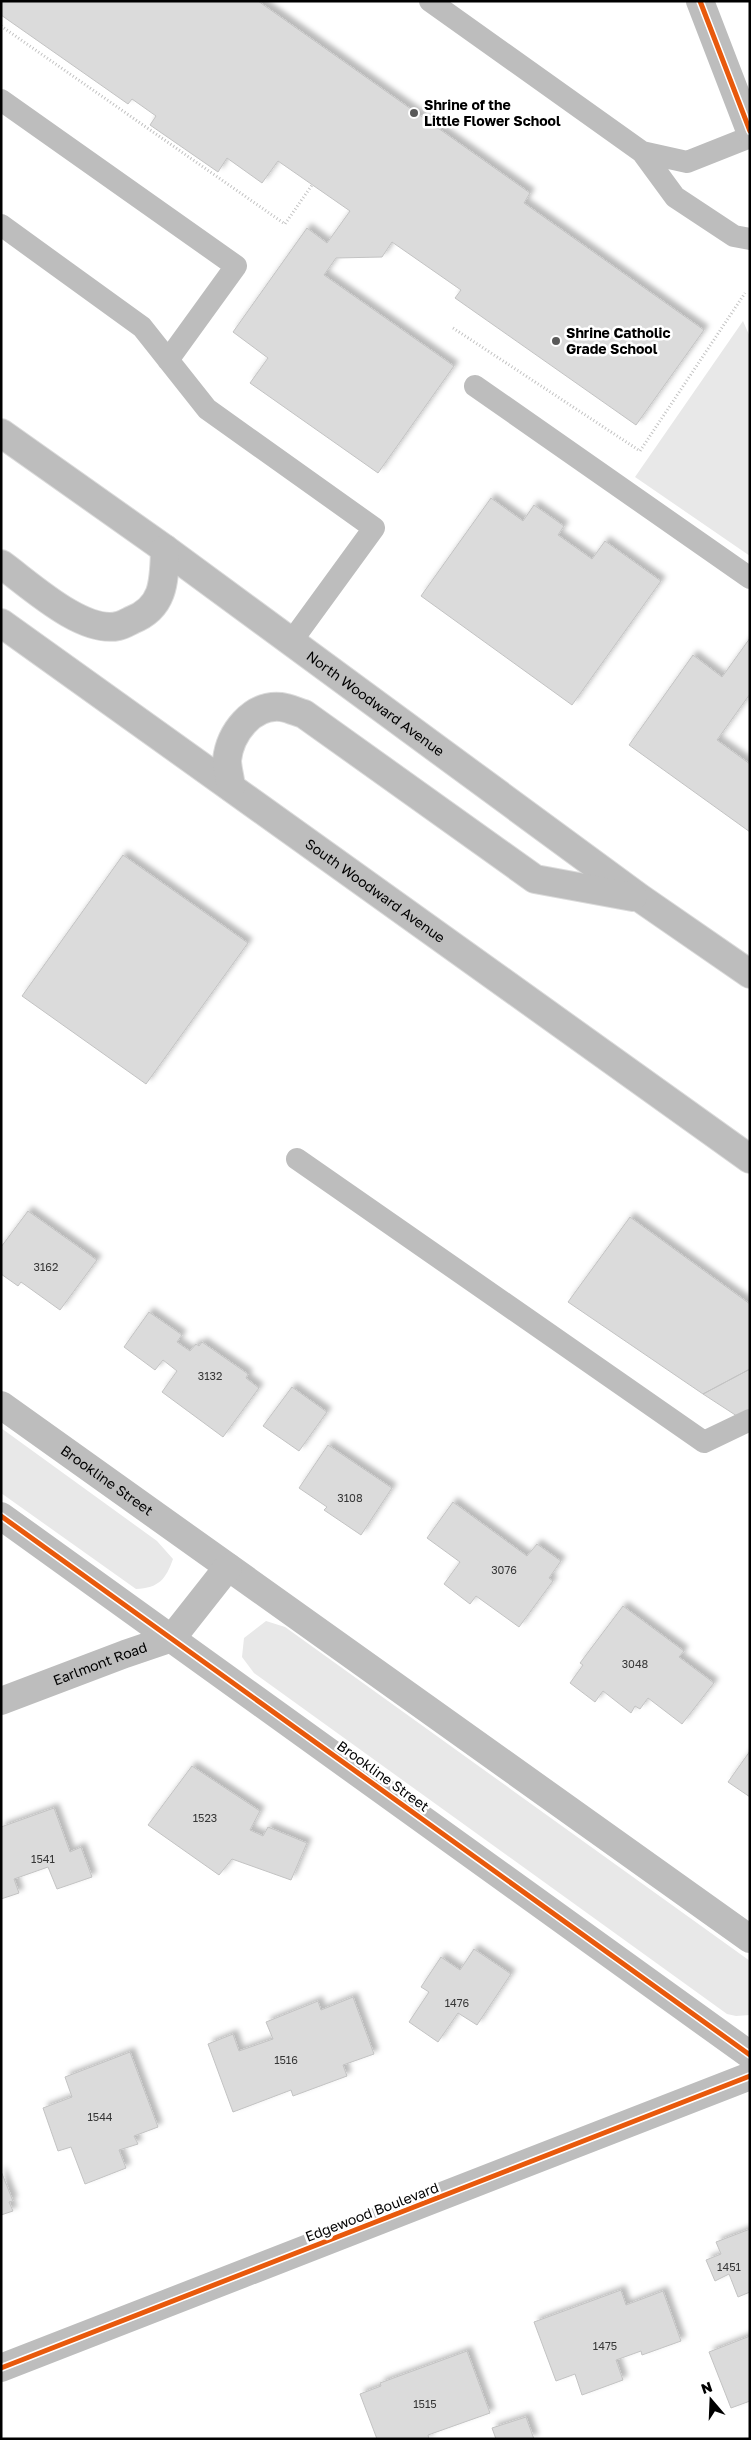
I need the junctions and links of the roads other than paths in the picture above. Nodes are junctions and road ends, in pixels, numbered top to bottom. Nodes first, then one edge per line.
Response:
1 (430, 1) edge
2 (700, 1) edge
3 (1, 100) edge
4 (750, 131) edge
5 (750, 137) edge
6 (642, 152) junction
7 (1, 225) edge
8 (750, 238) edge
9 (168, 360) junction
10 (475, 386) dead end
11 (1, 433) edge
12 (165, 549) junction
13 (1, 564) edge
14 (750, 578) edge
15 (1, 623) edge
16 (291, 642) junction
17 (232, 787) junction
18 (640, 898) junction
19 (750, 974) edge
20 (298, 1159) dead end
21 (750, 1159) edge
22 (1, 1405) edge
23 (750, 1420) edge
24 (1, 1516) edge
25 (228, 1567) junction
26 (172, 1638) junction
27 (1, 1701) edge
28 (750, 1939) edge
29 (750, 2055) edge
30 (750, 2076) edge
31 (1, 2368) edge

1 - 6 lane
2 - 4 street
3 - 9 lane
5 - 6 lane
6 - 8 lane
7 - 9 lane
9 - 16 lane
10 - 14 lane
11 - 12 street, North Woodward Avenue
12 - 13 street
12 - 16 street, North Woodward Avenue
15 - 17 street, South Woodward Avenue
16 - 18 street, North Woodward Avenue
17 - 18 street
17 - 21 street, South Woodward Avenue
18 - 19 street, North Woodward Avenue
20 - 23 lane
22 - 25 street, Brookline Street
24 - 26 street, Brookline Street
25 - 26 street
25 - 28 street, Brookline Street
26 - 27 street, Earlmont Road
26 - 29 street, Brookline Street
30 - 31 street, Edgewood Boulevard

